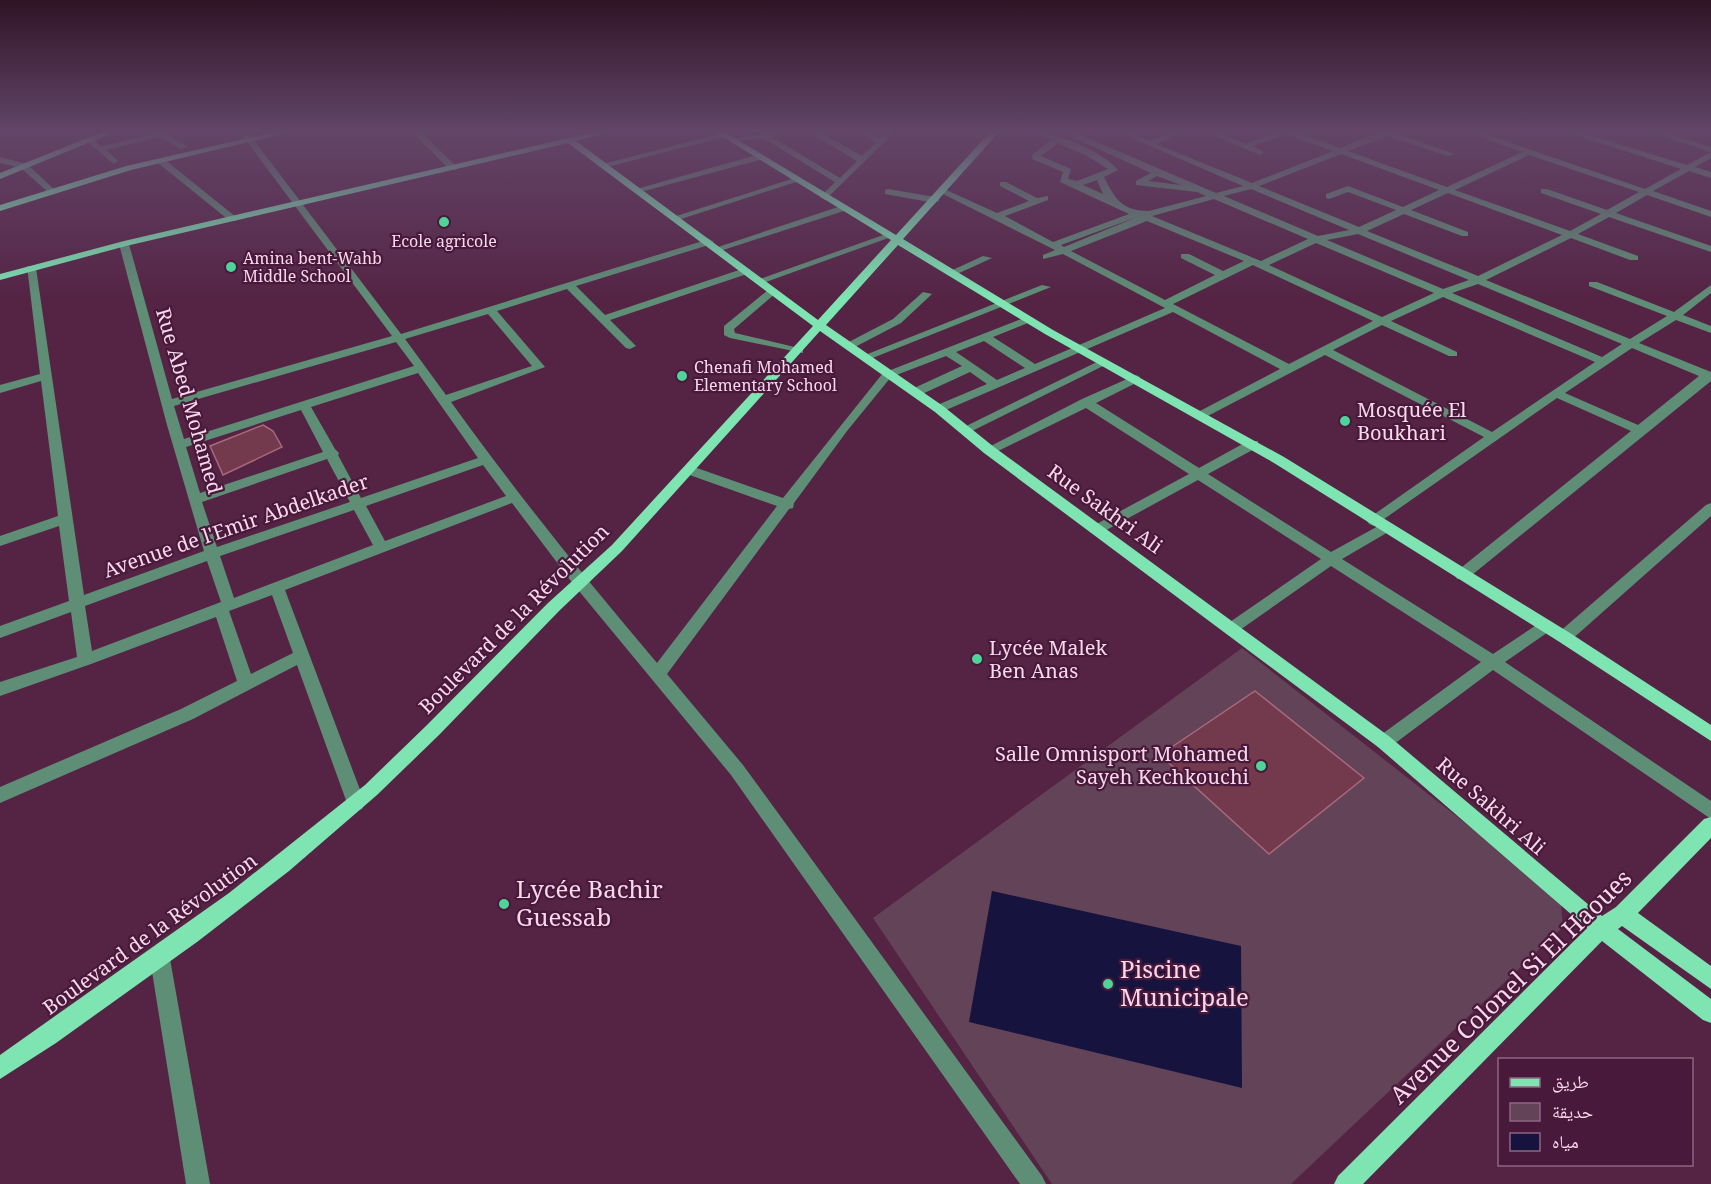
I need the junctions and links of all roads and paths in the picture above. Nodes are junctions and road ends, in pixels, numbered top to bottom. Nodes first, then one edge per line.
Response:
1 (47, 186) edge
2 (69, 186) edge
3 (192, 186) edge
4 (282, 186) edge
5 (373, 186) edge
6 (632, 186) edge
7 (651, 186) edge
8 (778, 186) edge
9 (809, 186) edge
10 (834, 186) edge
11 (946, 186) edge
12 (1008, 186) edge
13 (1079, 186) edge
14 (1104, 186) edge
15 (1170, 186) edge
16 (1190, 186) edge
17 (1252, 186) joint
18 (1440, 186) edge
19 (1453, 186) edge
20 (1627, 186) edge
21 (1655, 186) edge
22 (1197, 189) junction
23 (1447, 189) junction
24 (637, 190) junction
25 (52, 191) junction
26 (1544, 191) dead end
27 (888, 192) dead end
28 (1644, 192) junction
29 (938, 195) junction
30 (1329, 195) dead end
31 (825, 196) junction
32 (1218, 197) junction
33 (1111, 201) junction
34 (296, 204) junction
35 (0, 208) edge
36 (844, 208) junction
37 (1404, 210) junction
38 (1608, 213) junction
39 (1711, 214) edge
40 (998, 216) junction
41 (1144, 216) junction
42 (675, 218) junction
43 (233, 219) junction
44 (1361, 230) junction
45 (1465, 234) dead end
46 (1570, 235) junction
47 (894, 238) junction
48 (1314, 240) junction
49 (124, 244) junction
50 (713, 245) junction
51 (1058, 248) junction
52 (1711, 249) edge
53 (1185, 256) dead end
54 (1047, 257) dead end
55 (987, 258) dead end
56 (1634, 258) dead end
57 (1257, 263) junction
58 (31, 268) junction
59 (746, 271) junction
60 (951, 273) junction
61 (1222, 275) junction
62 (0, 277) edge
63 (1478, 280) junction
64 (759, 281) junction
65 (1593, 284) dead end
66 (570, 286) junction
67 (1046, 287) dead end
68 (1711, 289) edge
69 (772, 292) junction
70 (1443, 293) junction
71 (927, 294) dead end
72 (1003, 303) junction
73 (1169, 306) junction
74 (490, 310) junction
75 (1675, 316) junction
76 (603, 319) junction
77 (1029, 320) junction
78 (1384, 320) junction
79 (818, 325) junction
80 (1711, 330) edge
81 (984, 336) junction
82 (398, 338) junction
83 (1635, 343) junction
84 (630, 346) dead end
85 (849, 346) junction
86 (1082, 349) junction
87 (1324, 350) junction
88 (799, 351) junction
89 (947, 351) junction
90 (1454, 354) dead end
91 (866, 357) junction
92 (1603, 361) junction
93 (1103, 362) junction
94 (421, 368) junction
95 (970, 368) junction
96 (1034, 368) junction
97 (1289, 369) junction
98 (887, 375) junction
99 (47, 376) junction
100 (1709, 376) edge
101 (1136, 379) junction
102 (997, 385) junction
103 (0, 389) edge
104 (916, 392) junction
105 (1556, 393) junction
106 (444, 400) junction
107 (1086, 402) junction
108 (169, 404) junction
109 (305, 407) junction
110 (939, 409) junction
111 (1202, 415) junction
112 (964, 430) junction
113 (1639, 430) junction
114 (1493, 436) junction
115 (1253, 444) junction
116 (179, 445) junction
117 (989, 450) junction
118 (333, 453) junction
119 (486, 460) junction
120 (689, 470) junction
121 (1198, 472) junction
122 (516, 497) junction
123 (196, 500) junction
124 (360, 504) junction
125 (788, 505) junction
126 (1711, 508) edge
127 (67, 518) junction
128 (1380, 525) junction
129 (1096, 530) junction
130 (0, 542) edge
131 (382, 548) junction
132 (211, 554) junction
133 (1332, 558) junction
134 (1462, 575) junction
135 (579, 581) junction
136 (276, 586) junction
137 (78, 602) junction
138 (225, 605) junction
139 (1546, 626) junction
140 (1232, 628) junction
141 (0, 632) edge
142 (1564, 638) junction
143 (301, 656) junction
144 (85, 660) junction
145 (1493, 662) junction
146 (657, 675) junction
147 (246, 682) junction
148 (0, 689) edge
149 (1711, 734) edge
150 (1384, 742) junction
151 (0, 795) edge
152 (356, 803) junction
153 (1711, 811) edge
154 (1711, 825) edge
155 (1623, 914) junction
156 (1601, 928) junction
157 (160, 959) junction
158 (1711, 979) edge
159 (1711, 1012) edge
160 (0, 1068) edge
161 (198, 1184) edge
162 (1034, 1184) edge
163 (1346, 1184) edge

1 - 25 street
2 - 25 main road
3 - 43 street
4 - 34 street
5 - 34 main road
6 - 24 main road, Rue Sakhri Ali
7 - 24 street
8 - 42 street
9 - 31 main road
10 - 31 street
11 - 29 main road, Boulevard de la Révolution
12 - 40 street
13 - 33 street
14 - 33 street
15 - 22 street
16 - 22 street
17 - 32 street
17 - 44 street
18 - 23 street
19 - 23 street
20 - 28 street
21 - 28 street
22 - 32 street
23 - 37 street
23 - 46 street
24 - 42 main road, Rue Sakhri Ali
25 - 35 main road
26 - 38 street
27 - 29 street
28 - 38 street
28 - 39 street
29 - 40 street
29 - 47 main road, Boulevard de la Révolution
30 - 37 street
31 - 36 main road
32 - 41 street
32 - 48 street
33 - 41 street
34 - 43 main road
34 - 82 street
36 - 47 main road
36 - 50 street
37 - 44 street
37 - 45 street
38 - 46 street
38 - 52 street
40 - 51 street
41 - 51 street
41 - 57 street
42 - 50 main road, Rue Sakhri Ali
43 - 49 main road
44 - 48 street
44 - 63 street
46 - 56 street
46 - 63 street
47 - 60 main road
47 - 64 street
47 - 79 main road, Boulevard de la Révolution
48 - 57 street
48 - 70 street
49 - 58 main road
49 - 108 street, Rue Abed Mohamed
50 - 59 main road, Rue Sakhri Ali
50 - 66 street
51 - 54 street
51 - 73 street
53 - 61 street
55 - 60 street
57 - 61 street
57 - 78 street
58 - 62 main road
58 - 99 street
59 - 64 main road, Rue Sakhri Ali
59 - 76 street
60 - 72 main road
61 - 73 street
63 - 70 street
63 - 83 street
64 - 69 main road, Rue Sakhri Ali
65 - 75 street
66 - 74 street
66 - 76 street
67 - 72 street
68 - 75 street
69 - 79 main road, Rue Sakhri Ali
69 - 88 street
70 - 78 street
70 - 92 street
71 - 85 street
72 - 77 main road
72 - 91 street
73 - 86 street
73 - 97 street
74 - 82 street
74 - 106 street
75 - 80 street
75 - 83 street
76 - 84 street
77 - 81 street
77 - 86 main road
78 - 87 street
78 - 90 street
79 - 85 main road, Rue Sakhri Ali
79 - 88 main road, Boulevard de la Révolution
81 - 89 street
81 - 96 street
82 - 94 street
82 - 108 street
83 - 92 street
83 - 100 street
85 - 91 main road, Rue Sakhri Ali
86 - 93 main road
86 - 96 street
87 - 97 street
87 - 114 street
88 - 120 main road, Boulevard de la Révolution
89 - 95 street
89 - 98 street
91 - 98 main road, Rue Sakhri Ali
92 - 105 street
93 - 101 main road
93 - 112 street
94 - 106 street
94 - 109 street
95 - 102 street
95 - 104 street
96 - 102 street
97 - 111 street
98 - 104 main road, Rue Sakhri Ali
98 - 125 street
99 - 103 street
99 - 127 street
100 - 113 street
101 - 107 street
101 - 111 main road
102 - 110 street
104 - 110 main road, Rue Sakhri Ali
105 - 113 street
105 - 114 street
106 - 119 street
107 - 117 street
107 - 121 street
108 - 116 street, Rue Abed Mohamed
109 - 116 street
109 - 118 street
110 - 112 main road, Rue Sakhri Ali
111 - 115 main road
112 - 117 main road, Rue Sakhri Ali
113 - 134 street
114 - 128 street
115 - 121 street
115 - 128 main road
116 - 123 street, Rue Abed Mohamed
117 - 129 main road, Rue Sakhri Ali
118 - 123 street
118 - 124 street
119 - 122 street
119 - 124 street, Avenue de l'Emir Abdelkader
120 - 125 street
120 - 135 main road, Boulevard de la Révolution
121 - 129 street
121 - 133 street
122 - 131 street
122 - 135 street
123 - 132 street, Rue Abed Mohamed
124 - 131 street
124 - 132 street, Avenue de l'Emir Abdelkader
125 - 146 street
126 - 142 street
127 - 130 street
127 - 137 street
128 - 133 street
128 - 134 main road
129 - 140 main road, Rue Sakhri Ali
131 - 136 street
132 - 137 street, Avenue de l'Emir Abdelkader
132 - 138 street, Rue Abed Mohamed
133 - 140 street
133 - 145 street
134 - 139 main road
135 - 146 street
135 - 152 main road, Boulevard de la Révolution
136 - 138 street
136 - 143 street
137 - 141 street, Avenue de l'Emir Abdelkader
137 - 144 street
138 - 144 street
138 - 147 street, Rue Abed Mohamed
139 - 142 main road
139 - 145 street
140 - 150 main road, Rue Sakhri Ali
142 - 149 main road
143 - 147 street
143 - 152 street
144 - 148 street
145 - 150 street
145 - 153 street
146 - 162 street
147 - 151 street
150 - 156 main road, Rue Sakhri Ali
152 - 157 main road, Boulevard de la Révolution
154 - 155 main road, Avenue Colonel Si El Haoues
155 - 156 main road, Avenue Colonel Si El Haoues
155 - 158 main road
156 - 159 main road, Rue Sakhri Ali
156 - 163 main road, Avenue Colonel Si El Haoues
157 - 160 main road, Boulevard de la Révolution
157 - 161 street

